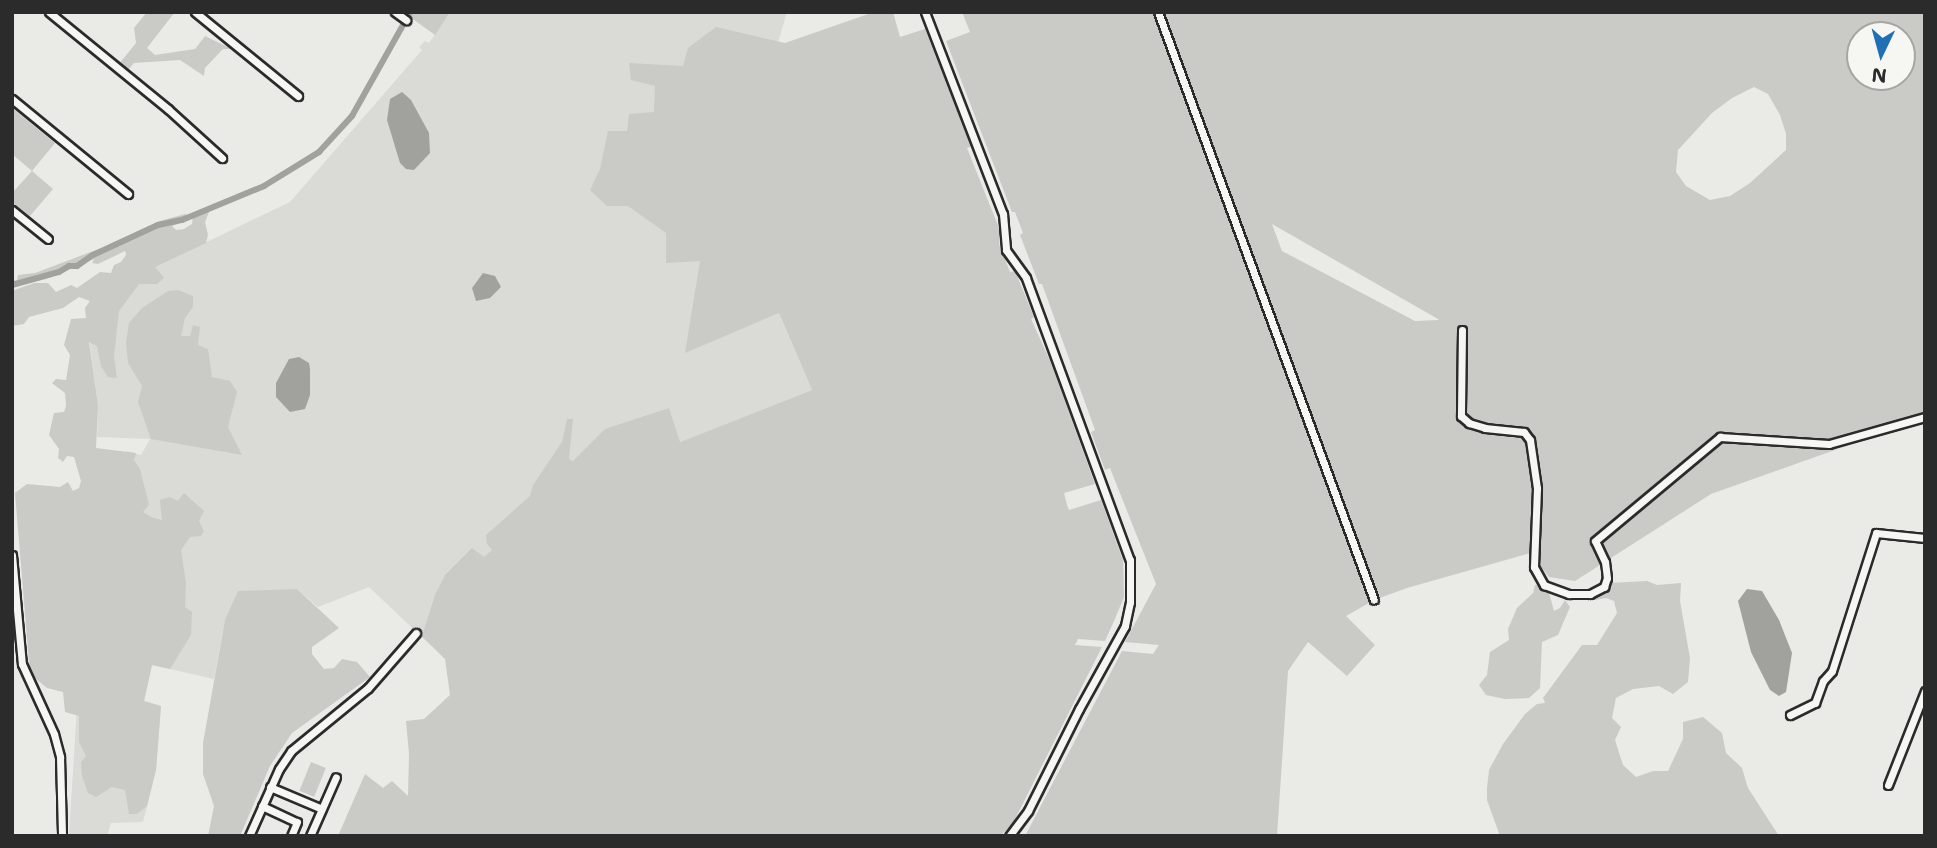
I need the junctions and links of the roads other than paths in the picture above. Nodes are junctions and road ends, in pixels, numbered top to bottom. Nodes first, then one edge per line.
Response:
1 (49, 12) edge
2 (195, 12) edge
3 (396, 12) edge
4 (925, 12) edge
5 (1158, 12) edge
6 (406, 20) dead end
7 (299, 96) dead end
8 (12, 99) edge
9 (222, 158) dead end
10 (128, 194) dead end
11 (12, 210) edge
12 (48, 239) dead end
13 (1462, 330) dead end
14 (1925, 417) edge
15 (1925, 538) edge
16 (12, 555) edge
17 (1374, 600) dead end
18 (416, 633) dead end
19 (1925, 691) edge
20 (1790, 715) dead end
21 (336, 777) dead end
22 (1888, 785) dead end
23 (270, 788) junction
24 (262, 806) junction
25 (322, 809) junction
26 (62, 836) edge
27 (249, 836) edge
28 (291, 836) edge
29 (310, 836) edge
30 (1009, 836) edge

1 - 9 street
2 - 7 street
3 - 6 street
4 - 30 street
5 - 17 street
8 - 10 street
11 - 12 street
13 - 14 street
15 - 20 street
16 - 26 street
18 - 23 street
19 - 22 street
21 - 25 street
23 - 24 street
23 - 25 street
24 - 27 street
24 - 28 street
25 - 29 street

